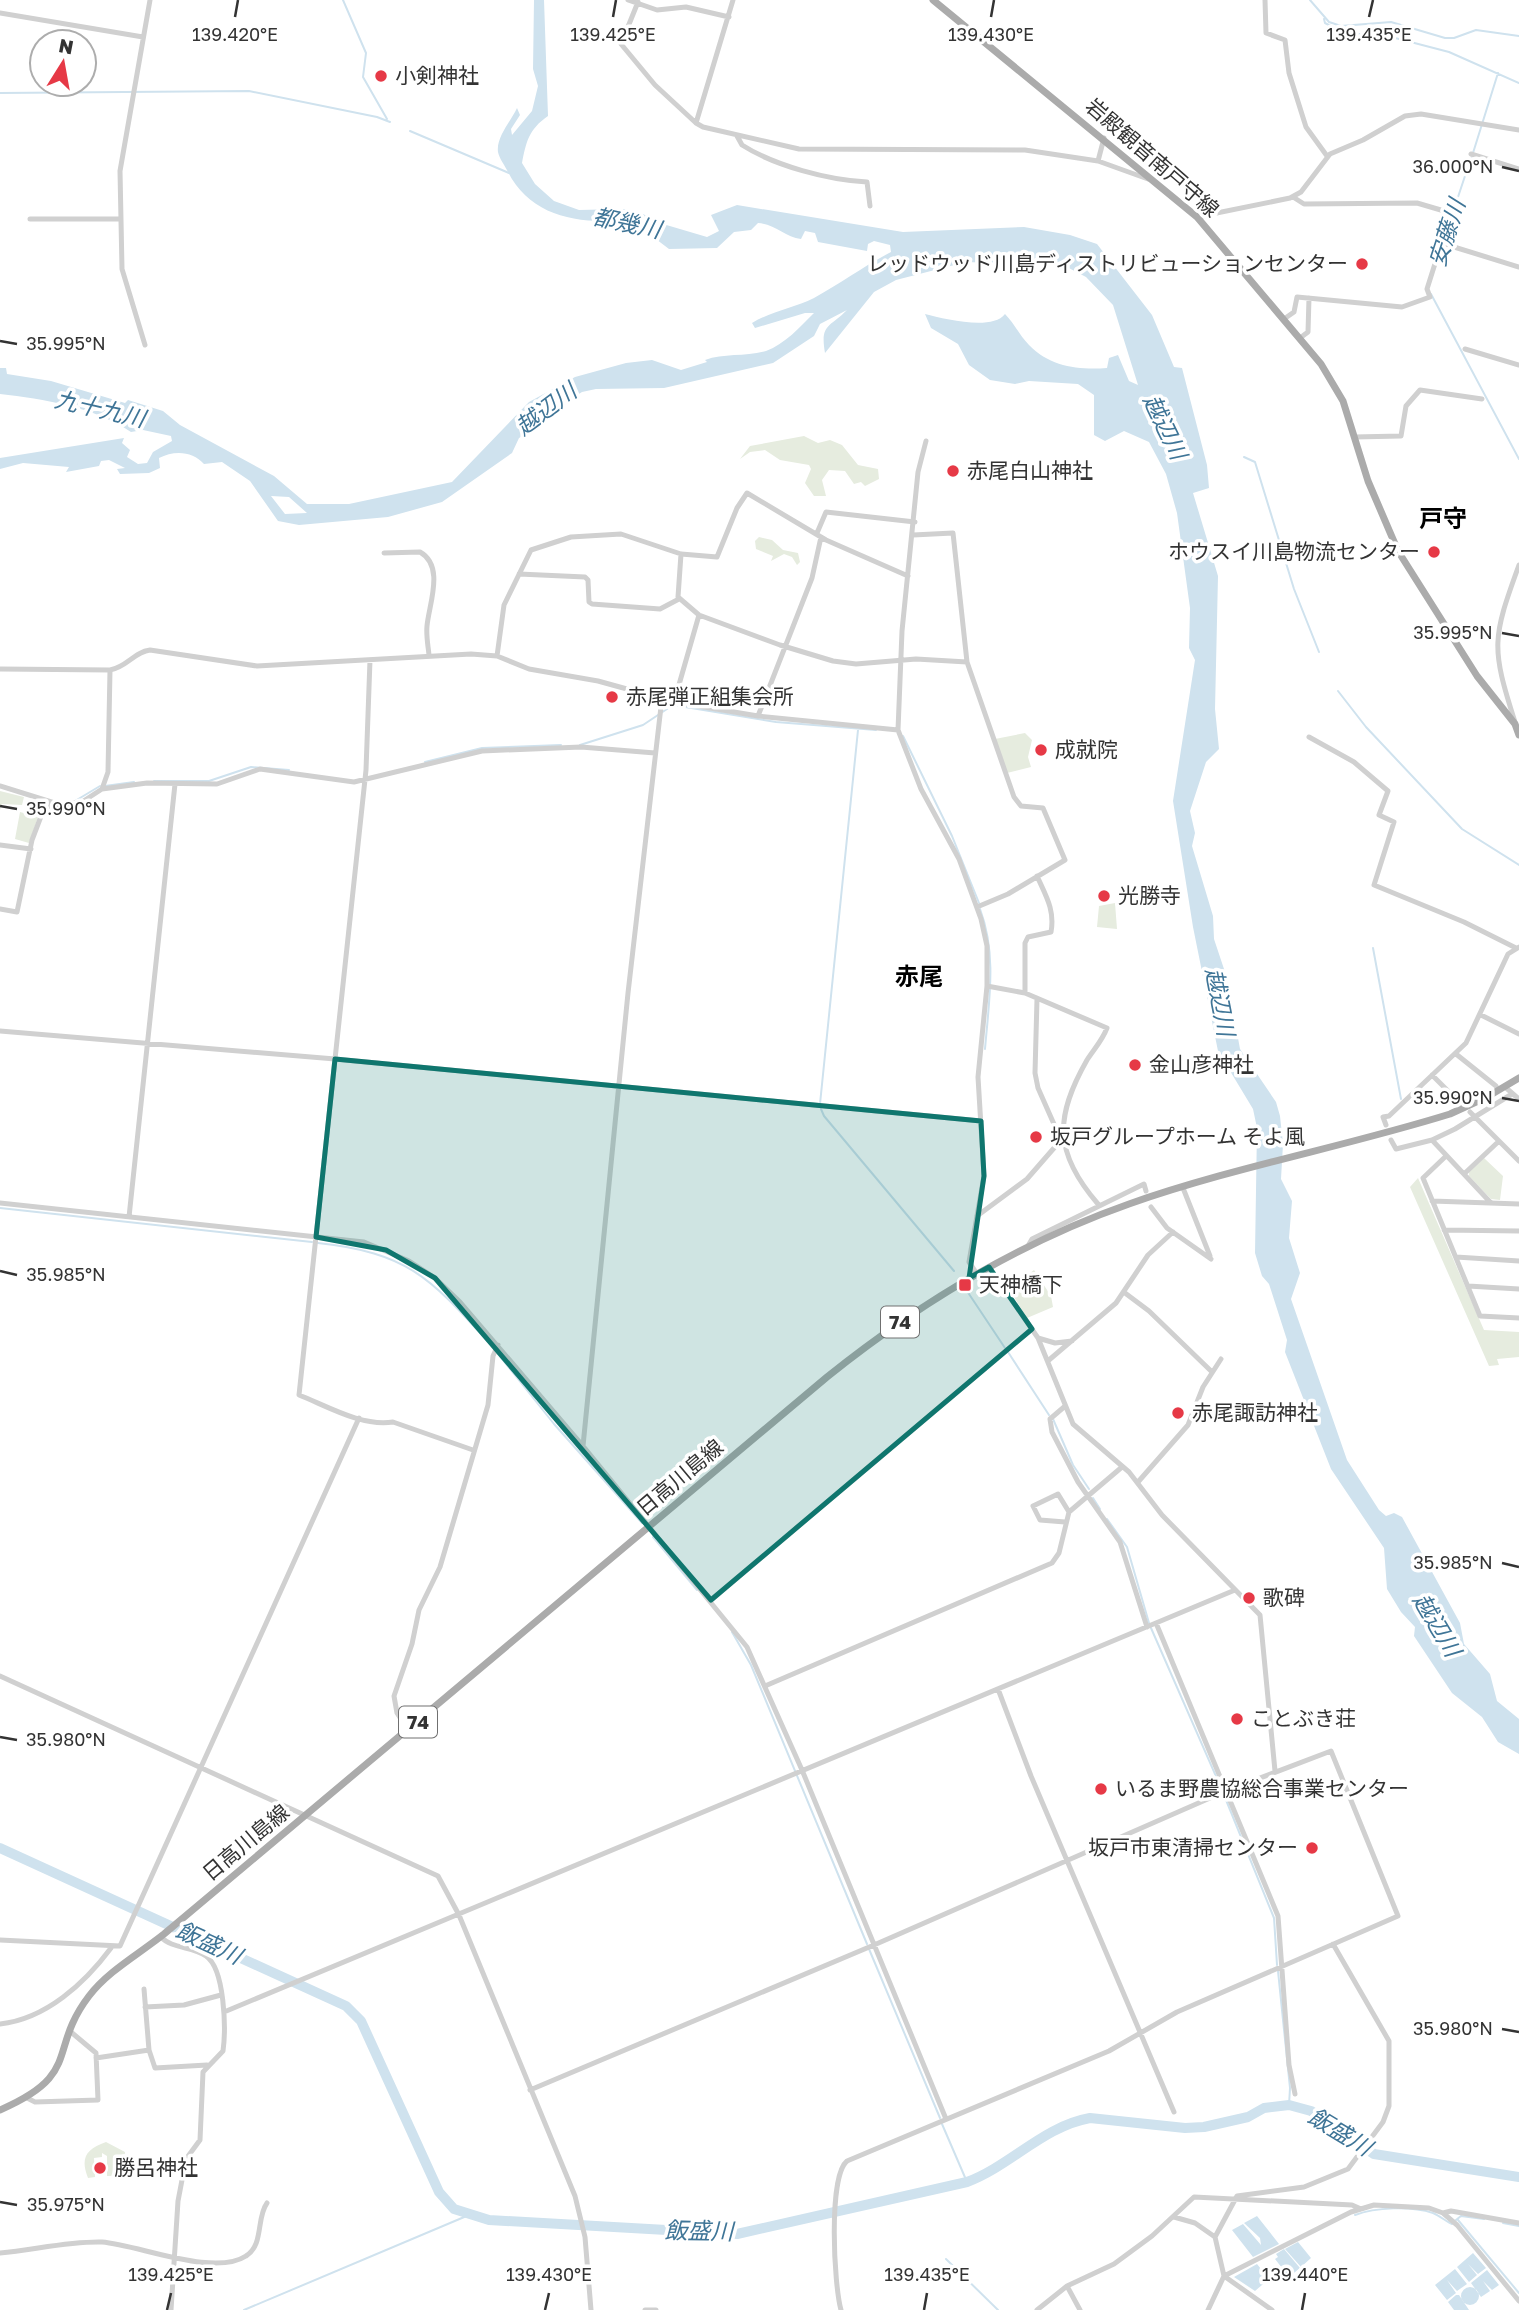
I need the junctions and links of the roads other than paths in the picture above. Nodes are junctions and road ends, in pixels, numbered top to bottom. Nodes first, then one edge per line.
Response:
1 (150, 0) edge
2 (628, 0) edge
3 (733, 0) edge
4 (933, 0) edge
5 (1265, 0) edge
6 (638, 2) junction
7 (0, 13) edge
8 (729, 17) junction
9 (143, 37) junction
10 (696, 123) junction
11 (1519, 130) edge
12 (737, 136) junction
13 (1104, 138) junction
14 (1471, 154) dead end
15 (1327, 156) junction
16 (1098, 161) junction
17 (1519, 169) edge
18 (1158, 183) junction
19 (1293, 197) junction
20 (870, 206) dead end
21 (1197, 217) junction
22 (30, 219) dead end
23 (120, 219) junction
24 (1441, 243) junction
25 (1519, 267) edge
26 (1309, 298) junction
27 (1284, 319) junction
28 (1300, 338) junction
29 (145, 345) dead end
30 (1465, 349) dead end
31 (1519, 365) edge
32 (1482, 399) dead end
33 (1354, 437) junction
34 (926, 441) dead end
35 (915, 522) junction
36 (819, 535) junction
37 (913, 535) junction
38 (384, 553) dead end
39 (681, 554) junction
40 (1519, 565) edge
41 (519, 574) junction
42 (908, 576) junction
43 (679, 599) junction
44 (699, 615) junction
45 (785, 646) junction
46 (429, 655) junction
47 (497, 656) junction
48 (370, 660) junction
49 (902, 660) junction
50 (967, 662) junction
51 (0, 668) edge
52 (110, 670) junction
53 (662, 698) junction
54 (674, 702) junction
55 (758, 716) junction
56 (1517, 725) edge
57 (898, 730) junction
58 (1519, 735) edge
59 (1309, 737) dead end
60 (655, 753) junction
61 (366, 778) junction
62 (175, 783) junction
63 (0, 786) edge
64 (102, 789) junction
65 (61, 805) junction
66 (0, 845) edge
67 (31, 849) junction
68 (1037, 876) junction
69 (979, 907) junction
70 (0, 909) edge
71 (1517, 948) edge
72 (987, 986) junction
73 (1025, 993) junction
74 (1037, 999) junction
75 (1481, 1015) junction
76 (0, 1031) edge
77 (1519, 1034) edge
78 (147, 1044) junction
79 (1456, 1054) junction
80 (335, 1059) junction
81 (1432, 1075) junction
82 (1519, 1078) edge
83 (1501, 1086) junction
84 (619, 1087) junction
85 (1512, 1094) junction
86 (1519, 1099) edge
87 (1460, 1103) dead end
88 (1469, 1112) dead end
89 (1475, 1118) junction
90 (981, 1121) junction
91 (1386, 1125) dead end
92 (1061, 1140) junction
93 (1391, 1140) dead end
94 (1432, 1140) junction
95 (1498, 1142) junction
96 (1445, 1157) junction
97 (1519, 1161) edge
98 (1464, 1174) junction
99 (1187, 1187) junction
100 (1146, 1191) dead end
101 (1432, 1200) junction
102 (0, 1203) edge
103 (1491, 1203) junction
104 (1098, 1204) junction
105 (1519, 1204) edge
106 (1151, 1207) dead end
107 (977, 1216) junction
108 (129, 1217) junction
109 (1444, 1230) junction
110 (1519, 1231) edge
111 (1173, 1232) junction
112 (316, 1238) junction
113 (1027, 1247) junction
114 (1456, 1257) junction
115 (1519, 1261) edge
116 (989, 1267) junction
117 (976, 1274) junction
118 (1468, 1286) junction
119 (1519, 1289) edge
120 (1125, 1293) junction
121 (1519, 1318) edge
122 (1032, 1329) junction
123 (1038, 1338) junction
124 (1072, 1340) junction
125 (498, 1345) junction
126 (1222, 1359) dead end
127 (1049, 1360) junction
128 (1211, 1371) junction
129 (1065, 1407) junction
130 (359, 1418) junction
131 (583, 1446) junction
132 (473, 1450) junction
133 (1122, 1467) junction
134 (1138, 1482) junction
135 (1086, 1495) junction
136 (1069, 1512) junction
137 (1065, 1522) junction
138 (650, 1526) junction
139 (1235, 1590) junction
140 (711, 1600) junction
141 (1156, 1623) junction
142 (1147, 1627) junction
143 (0, 1676) edge
144 (765, 1686) junction
145 (998, 1689) junction
146 (408, 1730) junction
147 (201, 1768) junction
148 (801, 1771) junction
149 (1275, 1771) junction
150 (1226, 1791) junction
151 (307, 1814) junction
152 (1067, 1859) junction
153 (458, 1915) junction
154 (162, 1936) junction
155 (0, 1940) edge
156 (1333, 1944) junction
157 (873, 1946) junction
158 (111, 1948) junction
159 (1281, 1966) junction
160 (144, 1989) dead end
161 (221, 1996) junction
162 (145, 2007) junction
163 (224, 2012) junction
164 (0, 2024) edge
165 (1141, 2031) junction
166 (71, 2032) junction
167 (149, 2050) junction
168 (96, 2058) junction
169 (207, 2066) junction
170 (530, 2090) junction
171 (1295, 2094) dead end
172 (27, 2098) junction
173 (0, 2110) edge
174 (1174, 2112) dead end
175 (946, 2119) junction
176 (1235, 2199) junction
177 (267, 2203) dead end
178 (1361, 2209) junction
179 (1443, 2213) junction
180 (1174, 2217) junction
181 (1519, 2223) edge
182 (1215, 2237) junction
183 (0, 2253) edge
184 (174, 2258) junction
185 (1224, 2276) junction
186 (1067, 2286) junction
187 (1519, 2301) edge
188 (171, 2310) edge
189 (591, 2310) edge
190 (645, 2310) edge
191 (656, 2310) edge
192 (841, 2310) edge
193 (1037, 2310) edge
194 (1080, 2310) edge
195 (1208, 2310) edge
196 (1272, 2310) edge

1 - 9 street
2 - 6 street
3 - 8 street
4 - 13 main road, 岩殿観音南戸守線
5 - 15 street
6 - 8 street
6 - 10 street
7 - 9 street
8 - 10 street
9 - 23 street
10 - 12 street
11 - 15 street
12 - 16 street
12 - 20 street
13 - 16 street
13 - 18 main road, 岩殿観音南戸守線
14 - 17 street
15 - 19 street
16 - 18 street
18 - 21 main road, 岩殿観音南戸守線
19 - 21 street
19 - 24 street
21 - 27 main road, 岩殿観音南戸守線
22 - 23 street
23 - 29 street
24 - 25 street
24 - 26 street
26 - 27 street
26 - 28 street
27 - 28 main road, 岩殿観音南戸守線
28 - 33 main road, 岩殿観音南戸守線
30 - 31 street
32 - 33 street
33 - 56 main road, 岩殿観音南戸守線
34 - 35 street
35 - 36 street
35 - 37 street
36 - 39 street
36 - 42 street
36 - 45 street
37 - 42 street
37 - 50 street
38 - 46 street
39 - 41 street
39 - 43 street
40 - 56 street
41 - 43 street
41 - 47 street
42 - 49 street
43 - 44 street
44 - 45 street
44 - 54 street
45 - 49 street
45 - 55 street
46 - 47 street
46 - 48 street
47 - 53 street
48 - 52 street
48 - 61 street
49 - 50 street
49 - 57 street
50 - 68 street
51 - 52 street
52 - 64 street
53 - 54 street
53 - 60 street
54 - 55 street
55 - 57 street
56 - 58 main road, 岩殿観音南戸守線
57 - 69 street
59 - 71 street
60 - 61 street
60 - 84 street
61 - 62 street
61 - 80 street
62 - 64 street
62 - 78 street
63 - 65 street
64 - 65 street
65 - 67 street
66 - 67 street
67 - 70 street
68 - 69 street
68 - 73 street
69 - 72 street
71 - 75 street
72 - 73 street
72 - 90 street
73 - 74 street
74 - 92 street
74 - 92 street
75 - 77 street
75 - 79 street
76 - 78 street
78 - 80 street
78 - 108 street
79 - 81 street
79 - 83 street
80 - 84 street
80 - 112 street
81 - 87 street
81 - 91 street
82 - 83 main road, 日高川島線 / 74
83 - 85 street
83 - 99 main road, 日高川島線 / 74
84 - 90 street
84 - 131 street
85 - 86 street
85 - 89 street
88 - 89 street
89 - 94 street
89 - 95 street
90 - 107 street
92 - 104 street
92 - 107 street
93 - 94 street
94 - 96 street
95 - 97 street
95 - 98 street
96 - 98 street
96 - 101 street
98 - 103 street
99 - 111 street
99 - 113 main road, 日高川島線 / 74
100 - 104 street
101 - 103 street
101 - 109 street
102 - 108 street
103 - 105 street
104 - 113 street
106 - 111 street
107 - 117 street
108 - 112 street
109 - 110 street
109 - 114 street
111 - 120 street
112 - 125 street
112 - 130 street
113 - 116 main road, 日高川島線 / 74
114 - 115 street
114 - 118 street
116 - 117 main road, 日高川島線 / 74
116 - 122 street
117 - 138 main road, 日高川島線 / 74
118 - 119 street
118 - 121 street
120 - 124 street
120 - 128 street
122 - 123 street
122 - 140 street
123 - 124 street
123 - 127 street
124 - 127 street
125 - 131 street
125 - 132 street
126 - 128 street
127 - 129 street
128 - 134 street
129 - 133 street
129 - 135 street
130 - 132 street
130 - 147 street
131 - 138 street
132 - 146 street
133 - 134 street
133 - 135 street
134 - 139 street
135 - 136 street
135 - 142 street
136 - 137 street
136 - 137 street
137 - 144 street
138 - 140 street
138 - 146 main road, 日高川島線 / 74
139 - 141 street
139 - 149 street
140 - 144 street
141 - 142 street
141 - 150 street
142 - 145 street
143 - 147 street
144 - 148 street
145 - 148 street
145 - 152 street
146 - 151 main road, 日高川島線 / 74
147 - 151 street
147 - 158 street
148 - 153 street
148 - 157 street
149 - 150 street
149 - 156 street
150 - 152 street
150 - 159 street
151 - 153 street
151 - 154 main road, 日高川島線 / 74
152 - 157 street
152 - 165 street
153 - 163 street
153 - 170 street
154 - 161 street
154 - 166 main road, 日高川島線 / 74
155 - 158 street
156 - 159 street
156 - 176 street
157 - 170 street
157 - 175 street
158 - 164 street
159 - 165 street
159 - 171 street
160 - 162 street
161 - 162 street
161 - 163 street
162 - 167 street
163 - 169 street
165 - 174 street
165 - 175 street
166 - 168 street
166 - 172 main road, 日高川島線 / 74
167 - 168 street
167 - 169 street
168 - 172 street
169 - 184 street
170 - 189 street
172 - 173 main road, 日高川島線 / 74
175 - 192 street
176 - 178 street
176 - 180 street
176 - 182 street
177 - 184 street
178 - 179 street
178 - 185 street
179 - 181 street
179 - 187 street
180 - 182 street
180 - 186 street
182 - 185 street
183 - 184 street
184 - 188 street
185 - 195 street
185 - 196 street
186 - 193 street
186 - 194 street
190 - 191 street

